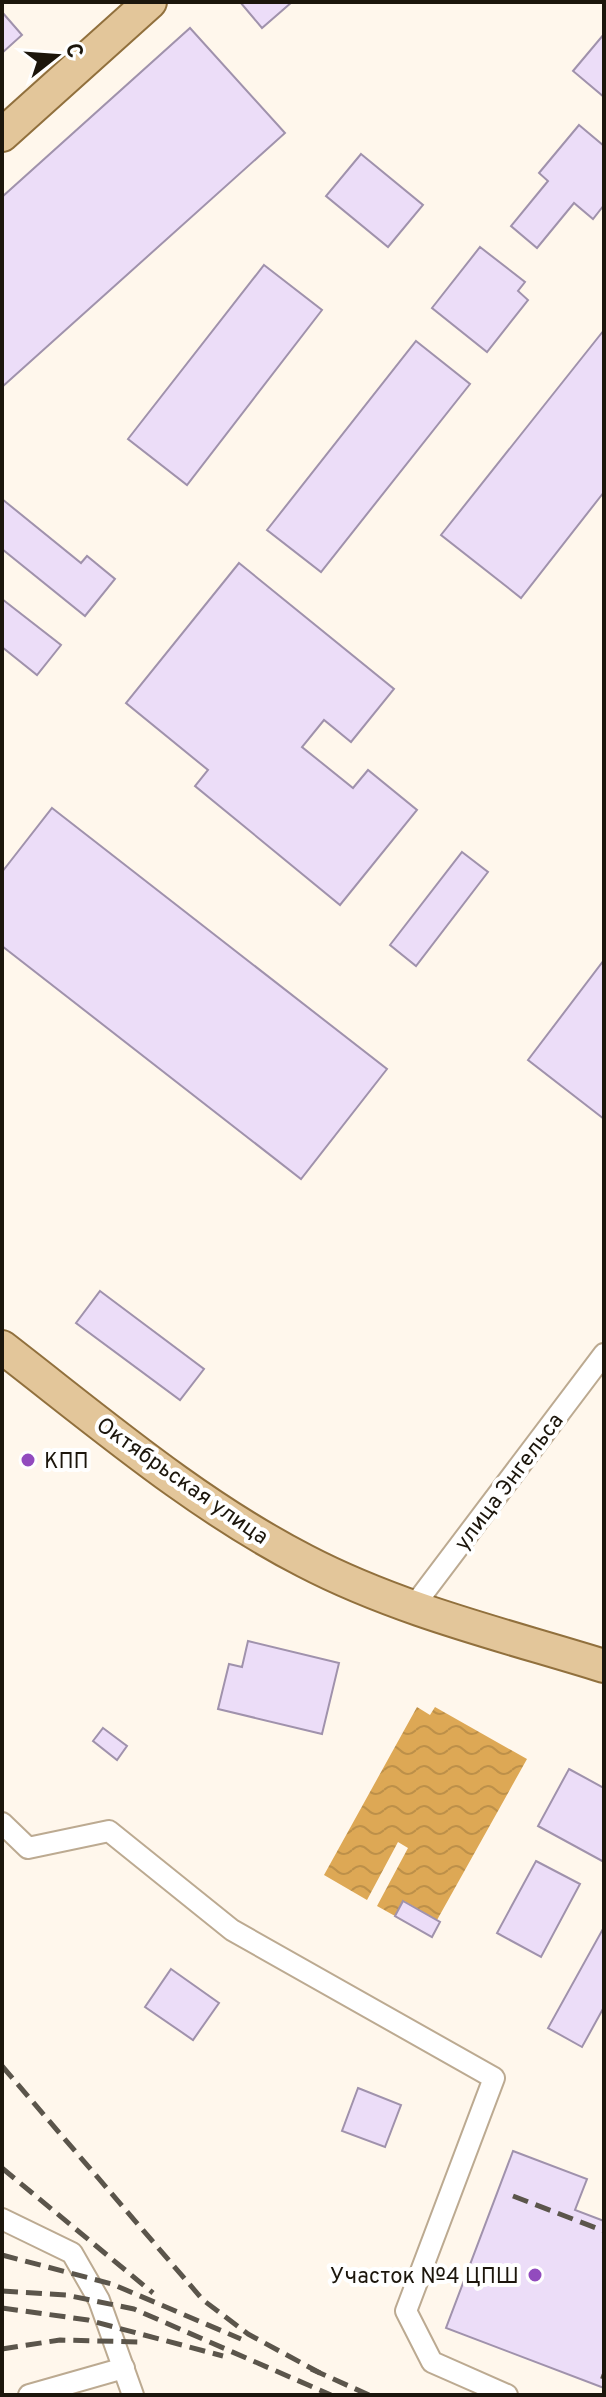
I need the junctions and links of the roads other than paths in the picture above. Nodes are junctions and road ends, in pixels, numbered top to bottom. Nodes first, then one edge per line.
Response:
1 (150, 2) edge
2 (2, 135) edge
3 (2, 1347) edge
4 (604, 1354) edge
5 (413, 1607) junction
6 (604, 1666) edge
7 (2, 1823) edge
8 (2, 2219) edge
9 (124, 2368) junction
10 (29, 2395) edge
11 (133, 2395) edge
12 (507, 2395) edge

1 - 2 main road
3 - 5 main road, Октябрьская улица
4 - 5 street, улица Энгельса
5 - 6 main road, Октябрьская улица
7 - 12 street
8 - 9 street
9 - 10 street
9 - 11 street

